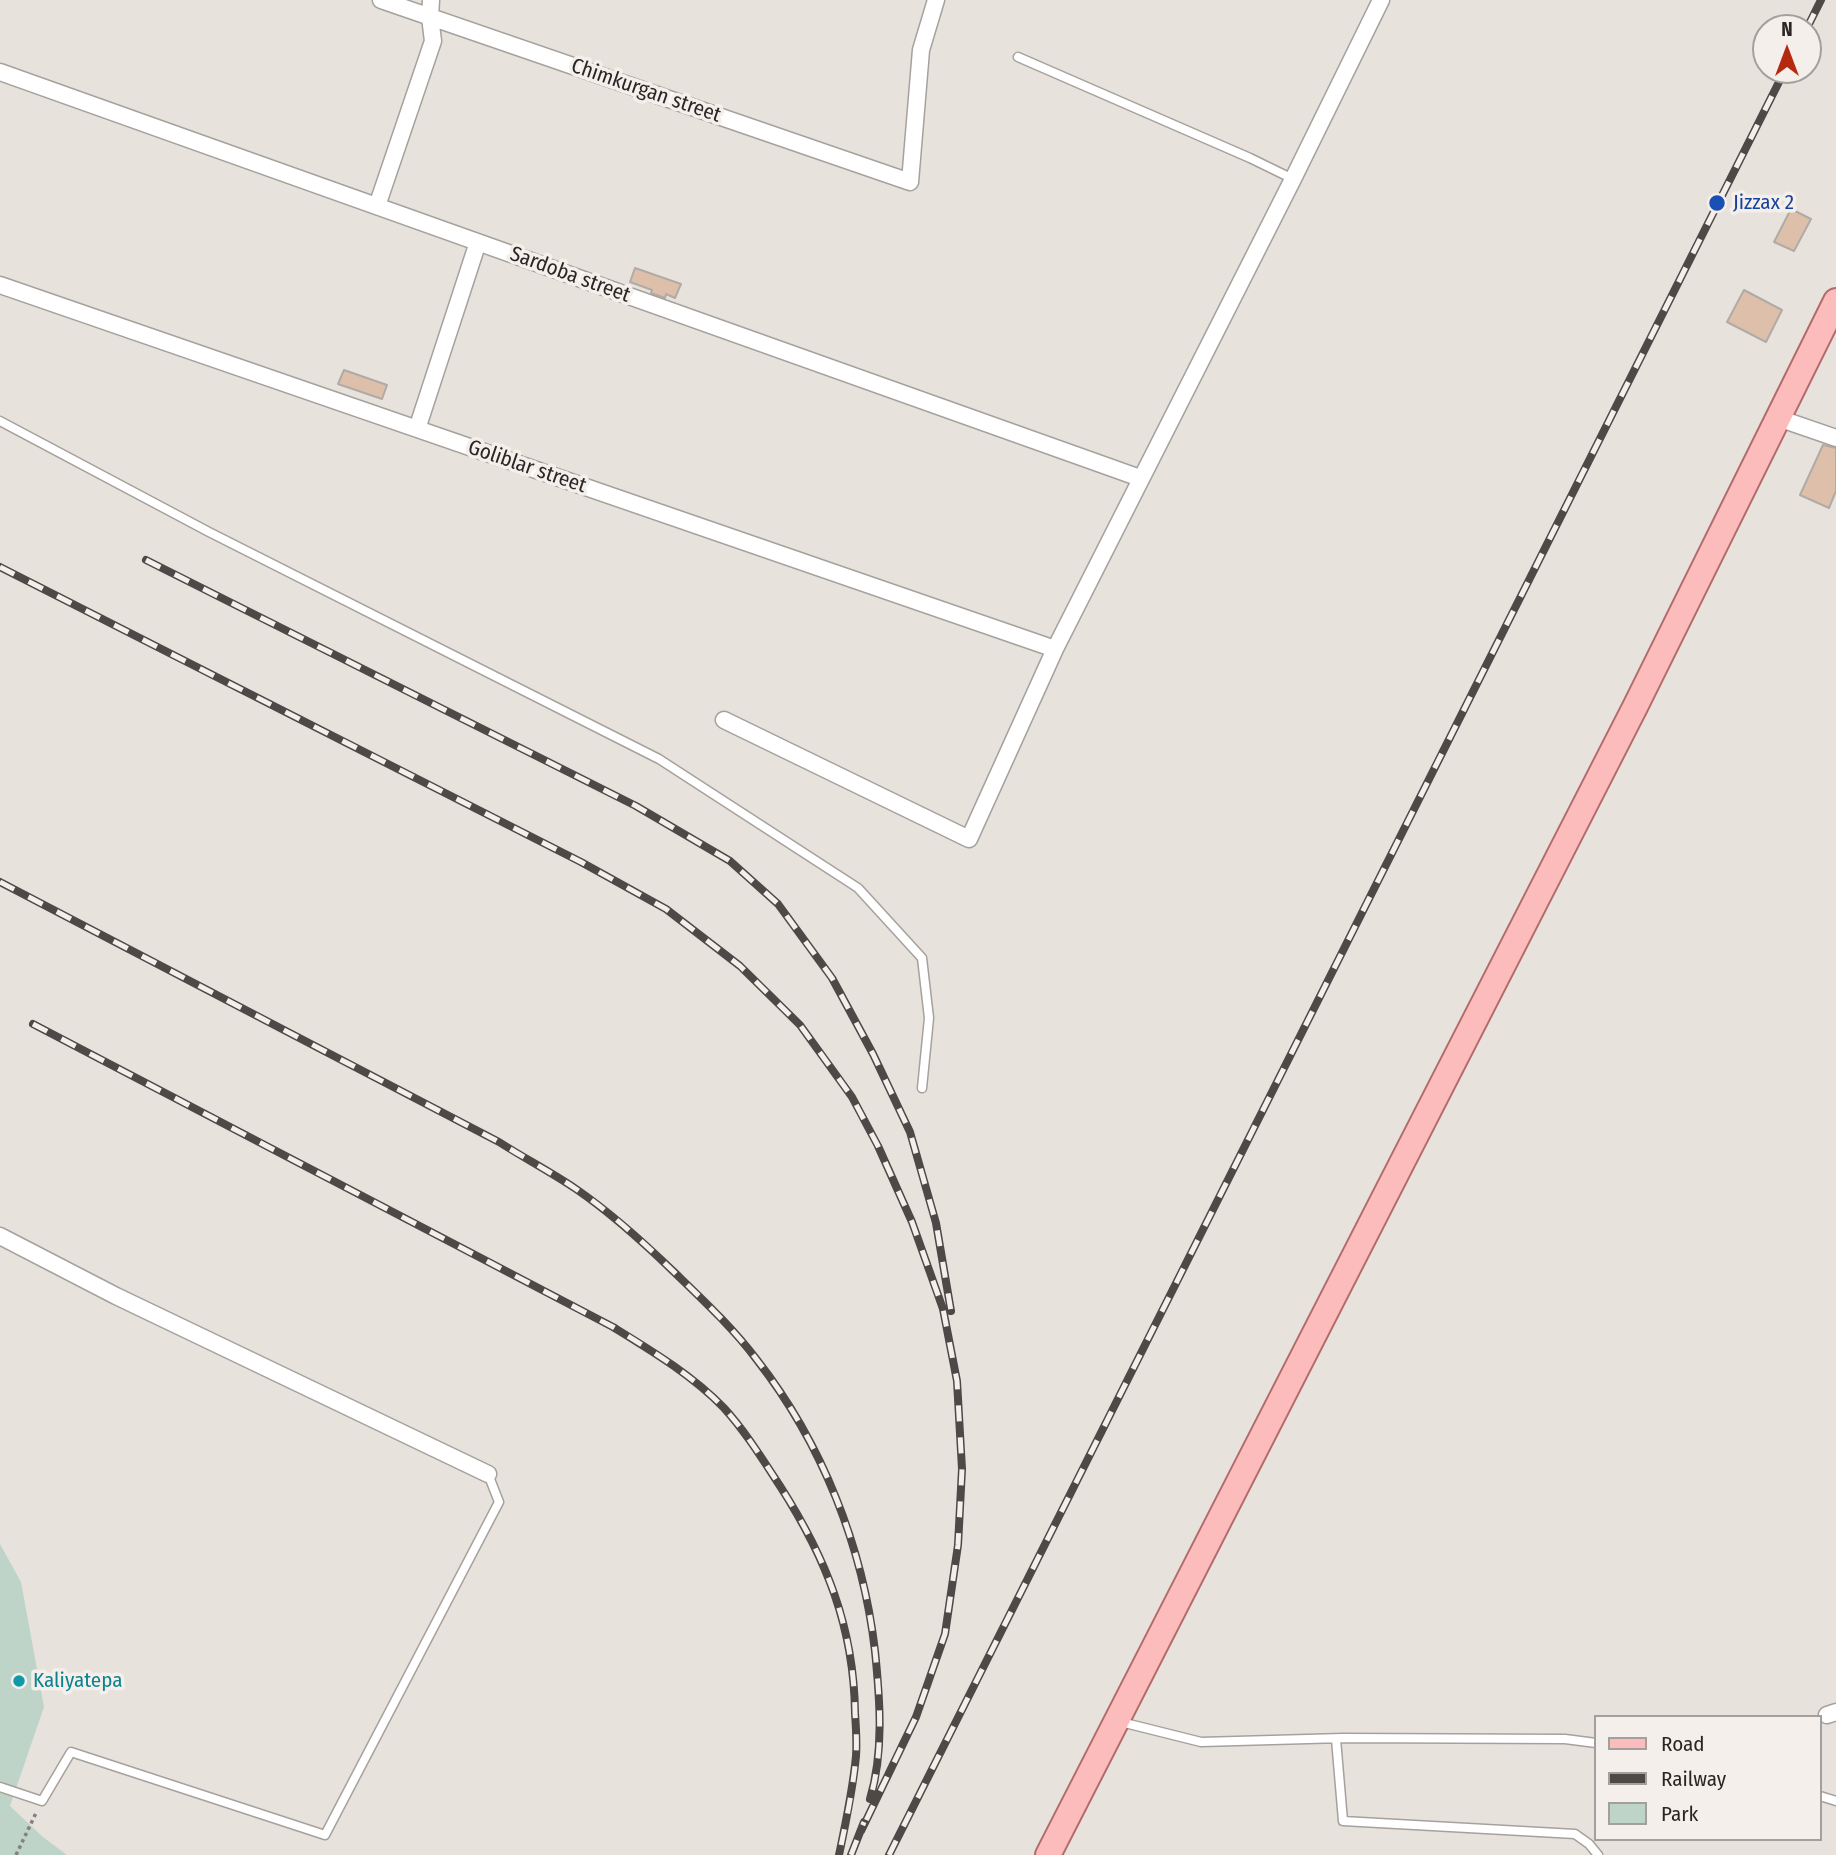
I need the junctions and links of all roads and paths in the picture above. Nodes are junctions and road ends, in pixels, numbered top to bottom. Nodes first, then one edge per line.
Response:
1 (381, 0) edge
2 (936, 0) edge
3 (1381, 0) edge
4 (430, 8) edge
5 (1018, 57) dead end
6 (0, 72) edge
7 (1293, 179) junction
8 (377, 206) junction
9 (478, 243) junction
10 (0, 285) edge
11 (1836, 301) edge
12 (1778, 418) junction
13 (0, 421) edge
14 (417, 429) junction
15 (1836, 438) edge
16 (1140, 478) junction
17 (1055, 649) junction
18 (723, 720) dead end
19 (922, 1088) dead end
20 (0, 1236) edge
21 (488, 1474) joint
22 (1115, 1721) junction
23 (1336, 1738) junction
24 (1594, 1743) edge
25 (0, 1787) edge
26 (42, 1801) junction
27 (16, 1855) edge
28 (1048, 1855) edge
29 (1598, 1855) edge

1 - 4 street, Chimkurgan street
2 - 4 street, Chimkurgan street
3 - 7 street
4 - 8 street
5 - 7 lane
6 - 8 street, Sardoba street
7 - 16 street
8 - 9 street, Sardoba street
9 - 14 street
9 - 16 street, Sardoba street
10 - 14 street, Goliblar street
11 - 12 main road
12 - 15 street
12 - 22 main road
13 - 19 lane
14 - 17 street, Goliblar street
16 - 17 street
17 - 18 street
20 - 21 street
21 - 26 lane
22 - 23 lane
22 - 28 main road
23 - 24 lane
23 - 29 lane
25 - 26 lane
26 - 27 path

